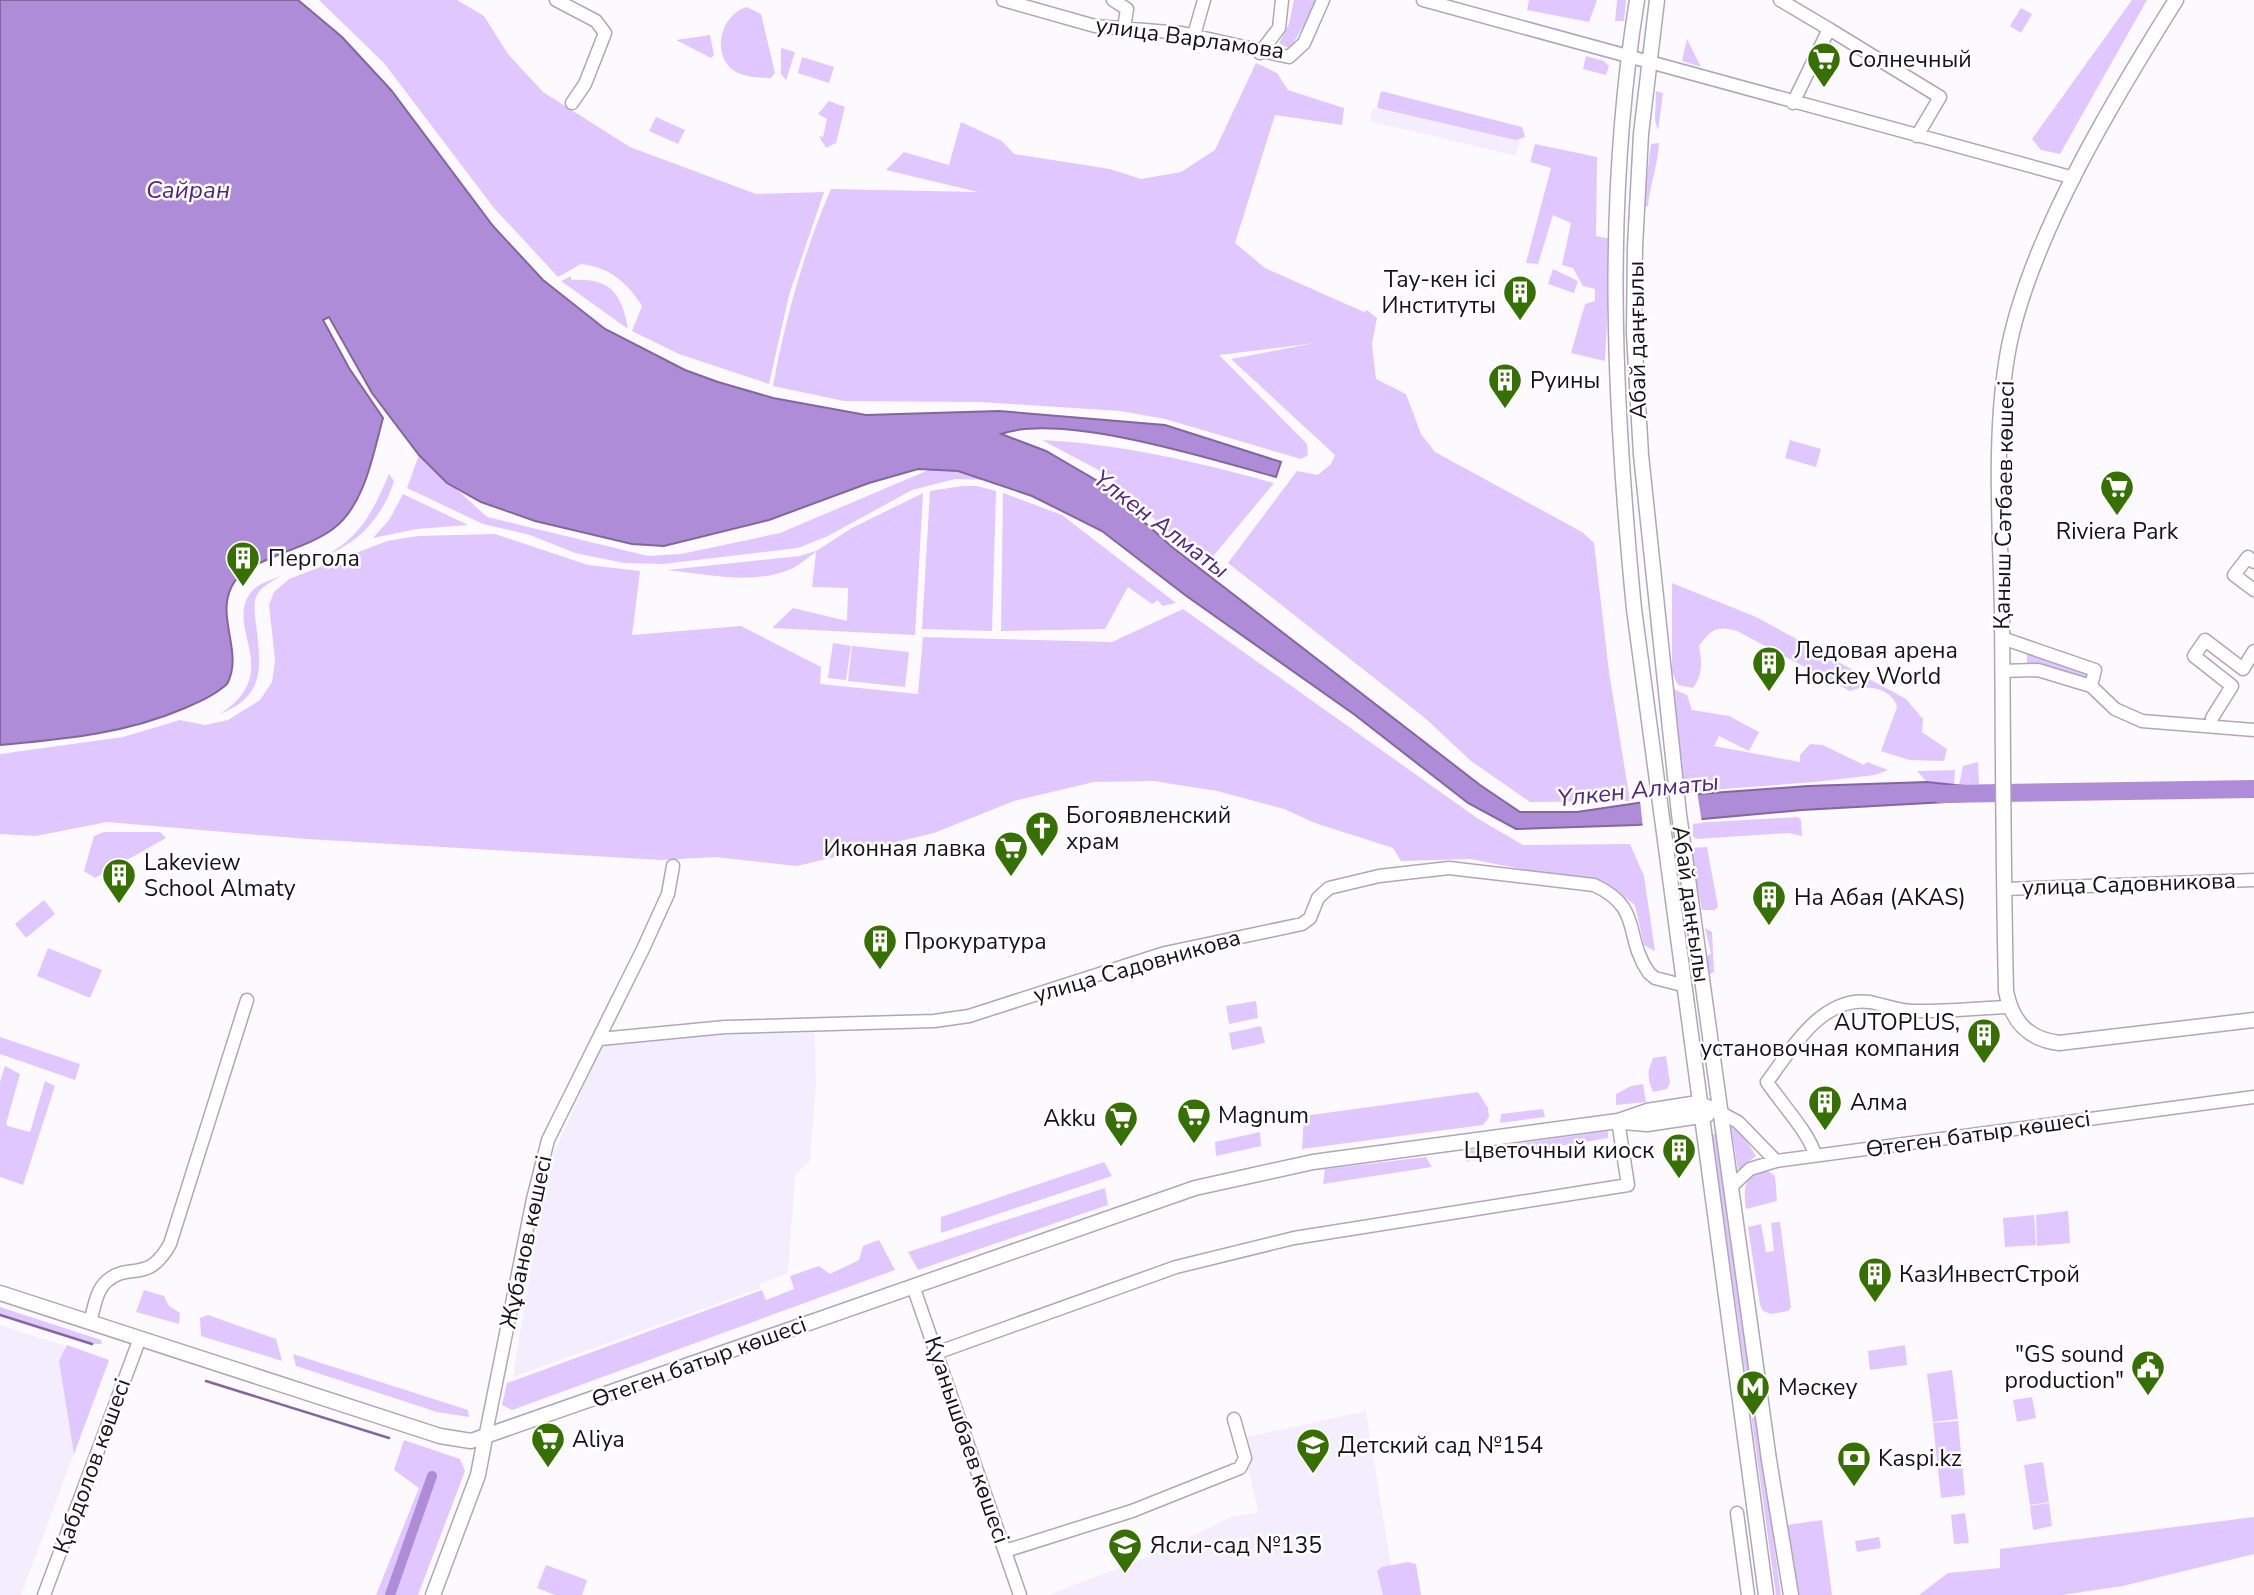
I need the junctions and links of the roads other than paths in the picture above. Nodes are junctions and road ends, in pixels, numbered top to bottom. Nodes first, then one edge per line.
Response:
1 (556, 0) edge
2 (1003, 0) edge
3 (1113, 0) edge
4 (1204, 0) edge
5 (1282, 0) edge
6 (1323, 0) edge
7 (1423, 0) edge
8 (1637, 0) edge
9 (1657, 0) edge
10 (1780, 0) edge
11 (2176, 0) edge
12 (1445, 3) edge
13 (1125, 28) junction
14 (1829, 29) junction
15 (1194, 35) junction
16 (1260, 52) junction
17 (1629, 57) junction
18 (1649, 64) junction
19 (572, 103) dead end
20 (1793, 103) junction
21 (1917, 135) junction
22 (2074, 178) junction
23 (2254, 562) edge
24 (2254, 590) edge
25 (2002, 638) junction
26 (2254, 651) edge
27 (2244, 669) junction
28 (2002, 671) junction
29 (2091, 686) junction
30 (2232, 686) junction
31 (2212, 718) dead end
32 (2254, 730) edge
33 (673, 866) dead end
34 (2254, 880) edge
35 (2004, 889) junction
36 (1682, 985) junction
37 (247, 1000) dead end
38 (2010, 1007) junction
39 (2254, 1020) edge
40 (600, 1038) junction
41 (2254, 1097) edge
42 (1699, 1110) junction
43 (1721, 1113) junction
44 (1618, 1121) junction
45 (1815, 1155) junction
46 (1776, 1161) junction
47 (1732, 1186) junction
48 (913, 1286) junction
49 (0, 1293) edge
50 (90, 1322) junction
51 (140, 1338) junction
52 (936, 1353) junction
53 (1234, 1419) dead end
54 (485, 1438) junction
55 (1737, 1513) dead end
56 (1005, 1551) junction
57 (44, 1595) edge
58 (433, 1595) edge
59 (1020, 1595) edge
60 (1748, 1595) edge
61 (1766, 1595) edge
62 (1791, 1595) edge

1 - 19 street
2 - 13 street, улица Варламова
3 - 13 street
4 - 15 street
5 - 16 street
6 - 16 street, улица Варламова
7 - 12 street
8 - 17 main road, Абай даңғылы
9 - 18 main road, Абай даңғылы
10 - 14 street
11 - 22 main road, Қаныш Сәтбаев көшесі
12 - 17 street
13 - 15 street, улица Варламова
14 - 20 street
14 - 21 street
15 - 16 street, улица Варламова
17 - 18 street
17 - 36 main road, Абай даңғылы
18 - 20 street
18 - 43 main road, Абай даңғылы
20 - 21 street
21 - 22 street
22 - 25 main road, Қаныш Сәтбаев көшесі
23 - 24 street
25 - 28 main road, Қаныш Сәтбаев көшесі
25 - 29 street
26 - 27 street
27 - 30 street
27 - 30 street
28 - 29 street
28 - 35 main road, Қаныш Сәтбаев көшесі
29 - 32 street
30 - 31 street
33 - 40 street, Жұбанов көшесі
34 - 35 street, улица Садовникова
35 - 38 main road, Қаныш Сәтбаев көшесі
36 - 40 street, улица Садовникова
36 - 42 main road, Абай даңғылы
37 - 50 street
38 - 39 main road
38 - 45 street
40 - 54 street, Жұбанов көшесі
41 - 45 street, Өтеген батыр көшесі
42 - 43 main road
42 - 44 main road
42 - 61 main road, Абай даңғылы
43 - 46 street
43 - 47 main road, Абай даңғылы
44 - 48 main road, Өтеген батыр көшесі
44 - 52 street
45 - 46 street, Өтеген батыр көшесі
46 - 47 street, Өтеген батыр көшесі
47 - 62 main road, Абай даңғылы
48 - 52 street, Қуанышбаев көшесі
48 - 54 main road, Өтеген батыр көшесі
49 - 50 main road
50 - 51 main road
51 - 54 main road
51 - 57 street, Қабдолов көшесі
52 - 56 street, Қуанышбаев көшесі
53 - 56 street
54 - 58 main road, Жұбанов көшесі
55 - 60 street
56 - 59 street, Қуанышбаев көшесі

